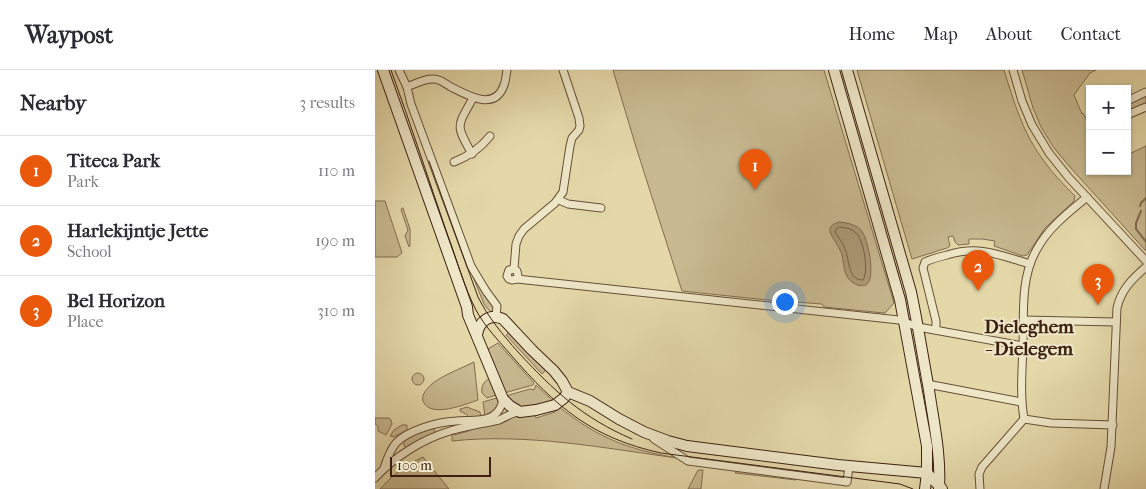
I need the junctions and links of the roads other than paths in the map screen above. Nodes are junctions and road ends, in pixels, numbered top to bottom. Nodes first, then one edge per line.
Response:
1 (383, 70) edge
2 (399, 70) edge
3 (507, 70) edge
4 (563, 70) edge
5 (834, 70) edge
6 (847, 70) edge
7 (1013, 70) edge
8 (407, 86) junction
9 (1146, 92) edge
10 (473, 98) junction
11 (1131, 98) edge
12 (1146, 107) edge
13 (1131, 113) edge
14 (490, 136) dead end
15 (472, 154) junction
16 (454, 162) dead end
17 (1087, 197) junction
18 (559, 200) junction
19 (601, 208) dead end
20 (1146, 261) edge
21 (1030, 264) junction
22 (1146, 267) edge
23 (467, 307) junction
24 (491, 318) junction
25 (1024, 320) junction
26 (905, 321) junction
27 (1116, 322) junction
28 (918, 327) junction
29 (936, 330) junction
30 (477, 335) junction
31 (1023, 346) junction
32 (927, 384) junction
33 (568, 392) junction
34 (503, 398) junction
35 (1021, 402) junction
36 (520, 412) junction
37 (1024, 419) junction
38 (1113, 425) junction
39 (644, 432) junction
40 (849, 466) junction
41 (384, 468) junction
42 (927, 473) junction
43 (375, 478) edge
44 (940, 488) edge
45 (925, 489) edge
46 (980, 489) edge
47 (1104, 489) edge

1 - 23 street
2 - 8 street
3 - 10 street
4 - 18 street
5 - 26 street
6 - 28 street
7 - 17 street
8 - 10 street
8 - 24 street
9 - 11 street
10 - 15 street
12 - 13 street
14 - 15 street
15 - 16 street
17 - 20 street
17 - 21 street
18 - 19 street
18 - 26 street
21 - 25 street
21 - 29 street
22 - 27 street
23 - 24 street
23 - 30 street
24 - 30 street
24 - 33 street
25 - 27 street
25 - 31 street
26 - 28 street
26 - 42 street
27 - 38 street
28 - 29 street
28 - 32 street
29 - 31 street
30 - 34 street
31 - 35 street
32 - 35 street
32 - 44 street
33 - 36 street
33 - 39 street
34 - 36 street
34 - 41 street
35 - 37 street
36 - 41 street
37 - 38 street
37 - 46 street
38 - 47 street
39 - 40 street
39 - 40 street
40 - 42 street
41 - 43 street
42 - 44 street
42 - 45 street

